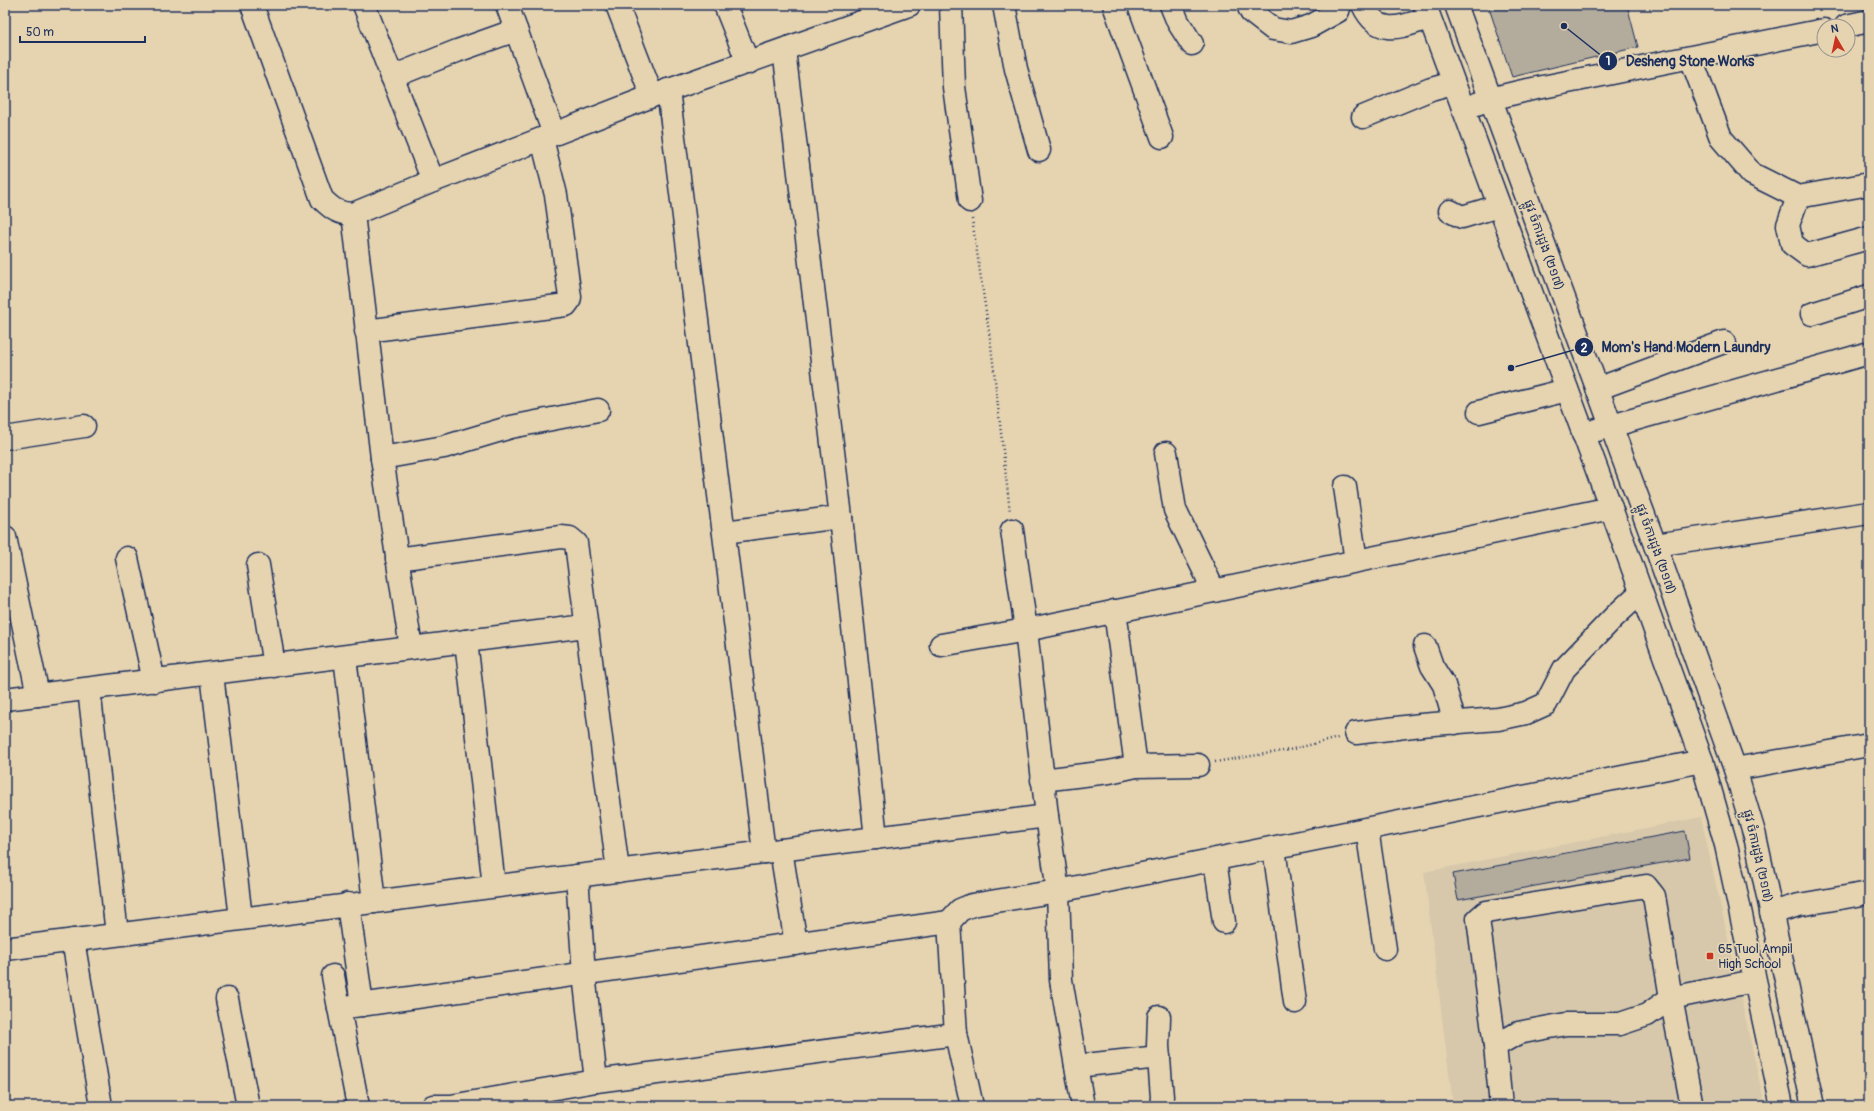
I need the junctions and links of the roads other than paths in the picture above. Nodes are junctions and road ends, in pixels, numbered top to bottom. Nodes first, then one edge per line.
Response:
1 (252, 5) edge
2 (364, 5) edge
3 (507, 5) edge
4 (617, 5) edge
5 (725, 5) edge
6 (909, 5) edge
7 (951, 5) edge
8 (1004, 5) edge
9 (1114, 5) edge
10 (1171, 5) edge
11 (1248, 5) edge
12 (1340, 5) edge
13 (1363, 5) edge
14 (1456, 5) edge
15 (1427, 12) edge
16 (1869, 21) edge
17 (1856, 24) edge
18 (516, 30) junction
19 (1816, 32) edge
20 (1192, 44) dead end
21 (784, 50) junction
22 (1691, 58) junction
23 (748, 63) junction
24 (392, 76) junction
25 (1453, 83) junction
26 (660, 93) junction
27 (1490, 99) junction
28 (1463, 109) junction
29 (1363, 117) dead end
30 (548, 136) junction
31 (1162, 137) dead end
32 (1039, 150) dead end
33 (433, 181) junction
34 (1869, 184) edge
35 (1798, 197) junction
36 (970, 201) road end
37 (1499, 206) junction
38 (1450, 211) dead end
39 (353, 214) junction
40 (1869, 238) edge
41 (1869, 296) edge
42 (1812, 314) dead end
43 (366, 331) junction
44 (1724, 342) dead end
45 (1869, 353) edge
46 (1598, 389) junction
47 (1567, 390) junction
48 (598, 410) dead end
49 (1479, 412) dead end
50 (84, 426) dead end
51 (1611, 426) junction
52 (1583, 434) junction
53 (5, 438) edge
54 (1166, 453) dead end
55 (382, 458) junction
56 (1345, 487) dead end
57 (1611, 508) junction
58 (1869, 513) edge
59 (841, 517) junction
60 (1012, 530) road end
61 (724, 532) junction
62 (5, 537) edge
63 (1655, 545) junction
64 (127, 558) dead end
65 (397, 559) junction
66 (1356, 561) junction
67 (258, 565) dead end
68 (1214, 591) junction
69 (1641, 592) junction
70 (1115, 611) junction
71 (586, 626) junction
72 (1026, 630) junction
73 (466, 641) junction
74 (941, 645) dead end
75 (1425, 646) dead end
76 (411, 648) junction
77 (346, 657) junction
78 (274, 666) junction
79 (212, 674) junction
80 (154, 681) junction
81 (90, 690) junction
82 (38, 695) junction
83 (5, 699) edge
84 (1455, 723) junction
85 (1356, 733) road end
86 (1869, 745) edge
87 (1702, 761) junction
88 (1198, 765) road end
89 (1136, 766) junction
90 (1735, 769) junction
91 (1042, 780) junction
92 (1047, 816) junction
93 (1367, 829) junction
94 (876, 838) junction
95 (1274, 848) junction
96 (773, 851) junction
97 (1215, 860) junction
98 (618, 871) junction
99 (577, 876) junction
100 (494, 886) junction
101 (1058, 891) junction
102 (1869, 893) edge
103 (374, 902) junction
104 (348, 904) junction
105 (1771, 913) junction
106 (242, 918) junction
107 (949, 922) junction
108 (1224, 922) dead end
109 (117, 934) junction
110 (73, 940) junction
111 (796, 944) junction
112 (5, 948) edge
113 (1385, 949) dead end
114 (584, 974) junction
115 (1784, 975) junction
116 (332, 976) dead end
117 (1754, 981) junction
118 (1671, 998) junction
119 (227, 999) dead end
120 (1295, 1002) dead end
121 (362, 1005) junction
122 (338, 1008) junction
123 (1159, 1017) dead end
124 (956, 1034) junction
125 (1495, 1046) junction
126 (1159, 1057) junction
127 (1076, 1066) junction
128 (596, 1081) junction
129 (101, 1106) edge
130 (248, 1106) edge
131 (358, 1106) edge
132 (434, 1106) edge
133 (451, 1106) edge
134 (972, 1106) edge
135 (1083, 1106) edge
136 (1161, 1106) edge
137 (1500, 1106) edge
138 (1692, 1106) edge
139 (1782, 1106) edge
140 (1813, 1106) edge

1 - 39 street
2 - 24 street
3 - 18 street
4 - 26 street
5 - 23 street
6 - 21 street
7 - 36 street
8 - 32 street
9 - 31 street
10 - 20 street
11 - 12 street
13 - 15 street
14 - 27 street, ផ្លូវ ចំការដូង (២១៧)
15 - 25 street
16 - 17 street
18 - 24 street
18 - 30 street
19 - 22 street
21 - 23 street
21 - 59 street
22 - 27 street
22 - 35 street
23 - 26 street
24 - 33 street
25 - 28 street
25 - 29 street
26 - 30 street
26 - 61 street
27 - 28 street
27 - 46 street, ផ្លូវ ចំការដូង (២១៧)
28 - 37 street
30 - 33 street
30 - 43 street
33 - 39 street
34 - 35 street
35 - 40 street
37 - 38 street
37 - 47 street
39 - 43 street
41 - 42 street
43 - 55 street
44 - 46 street
45 - 51 street
46 - 51 street, ផ្លូវ ចំការដូង (២១៧)
47 - 49 street
47 - 52 street
48 - 55 street
50 - 53 street
51 - 52 street
51 - 63 street, ផ្លូវ ចំការដូង (២១៧)
52 - 57 street
54 - 68 street
55 - 65 street
56 - 66 street
57 - 66 street
57 - 69 street
58 - 63 street
59 - 61 street
59 - 94 street
60 - 72 street
61 - 96 street
62 - 82 street
63 - 90 street, ផ្លូវ ចំការដូង (២១៧)
64 - 80 street
65 - 71 street
65 - 76 street
66 - 68 street
67 - 78 street
68 - 70 street
69 - 84 street
69 - 87 street
70 - 72 street
70 - 89 street
71 - 73 street
71 - 98 street
72 - 74 street
72 - 91 street
73 - 76 street
73 - 100 street
75 - 84 street
76 - 77 street
77 - 78 street
77 - 103 street
78 - 79 street
79 - 80 street
79 - 106 street
80 - 81 street
81 - 82 street
81 - 109 street
82 - 83 street
84 - 85 street
86 - 90 street
87 - 93 street
87 - 117 street
88 - 89 street
89 - 91 street
90 - 105 street, ផ្លូវ ចំការដូង (២១៧)
91 - 92 street
92 - 94 street
92 - 101 street
93 - 95 street
93 - 113 street
94 - 96 street
95 - 97 street
95 - 120 street
96 - 98 street
96 - 111 street
97 - 101 street
97 - 108 street
98 - 99 street
99 - 100 street
99 - 114 street
100 - 103 street
101 - 107 street
101 - 127 street
102 - 105 street
103 - 104 street
104 - 106 street
104 - 121 street
105 - 115 street, ផ្លូវ ចំការដូង (២១៧)
106 - 109 street
107 - 111 street
107 - 124 street
109 - 110 street
110 - 112 street
110 - 129 street
111 - 114 street
114 - 121 street
114 - 128 street
115 - 117 street
115 - 140 street, ផ្លូវ ចំការដូង (២១៧)
116 - 122 street
117 - 118 street
117 - 139 street
118 - 125 street
118 - 125 street
118 - 138 street
119 - 130 street
121 - 122 street
122 - 131 street
123 - 126 street
124 - 128 street
124 - 134 street
125 - 137 street
126 - 127 street
126 - 136 street
127 - 135 street
128 - 133 street
132 - 133 street

